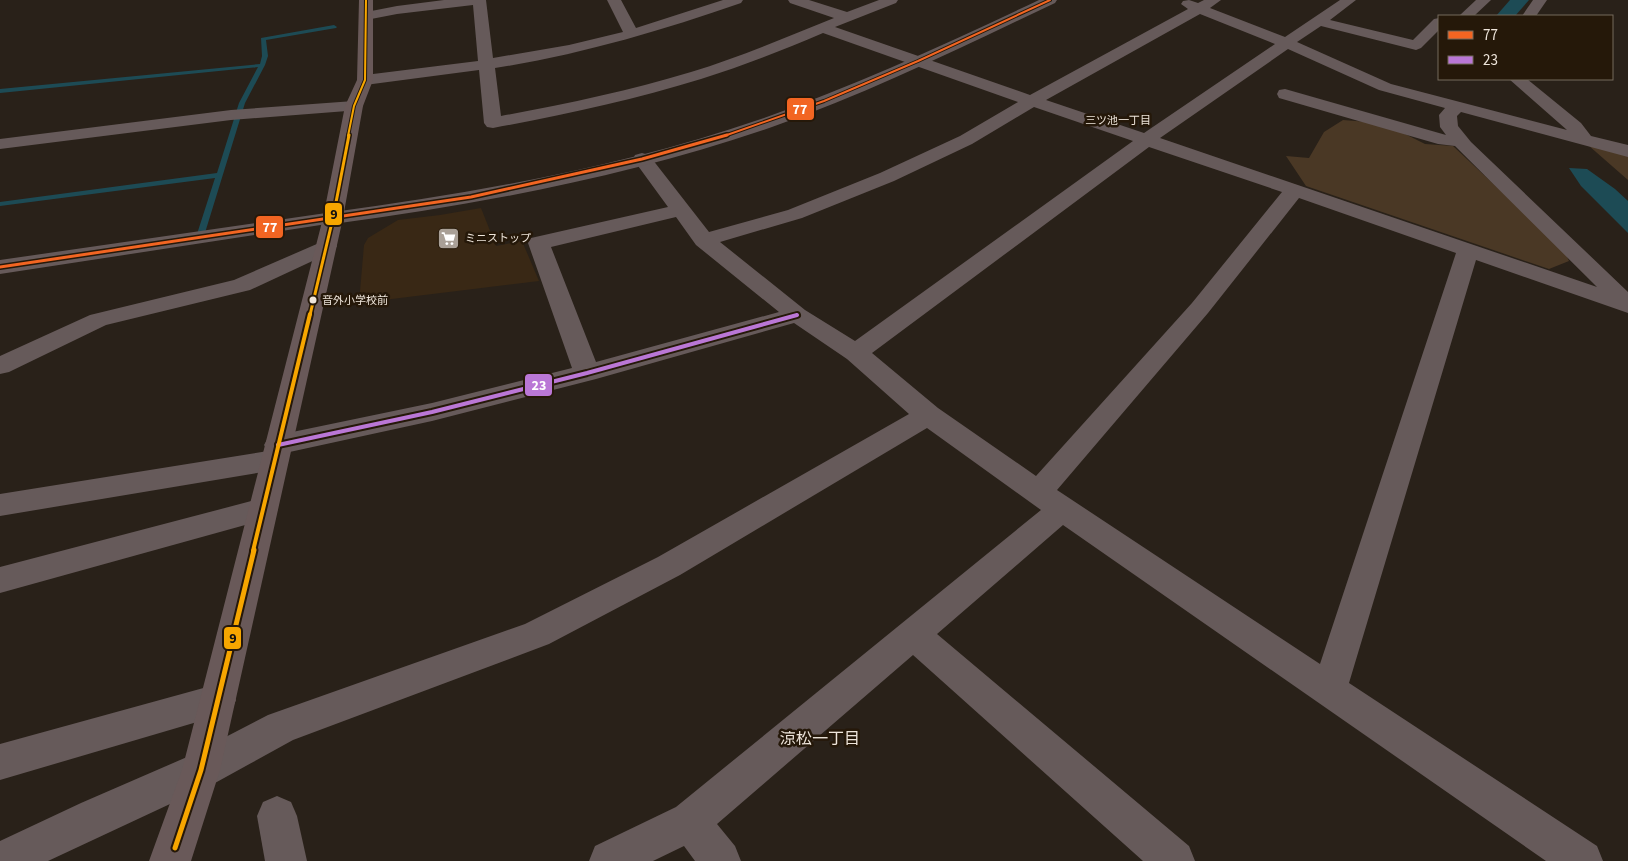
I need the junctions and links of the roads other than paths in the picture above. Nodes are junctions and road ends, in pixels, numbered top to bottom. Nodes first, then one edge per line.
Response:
1 (478, 0) edge
2 (614, 0) edge
3 (736, 0) edge
4 (796, 0) edge
5 (890, 0) edge
6 (1050, 0) edge
7 (1175, 0) edge
8 (1214, 0) edge
9 (1348, 0) edge
10 (1484, 0) edge
11 (1540, 0) edge
12 (366, 8) edge
13 (1199, 8) junction
14 (1456, 10) edge
15 (1530, 15) edge
16 (847, 17) junction
17 (1318, 21) junction
18 (1438, 23) edge
19 (823, 28) junction
20 (631, 34) junction
21 (1286, 43) junction
22 (918, 61) junction
23 (487, 65) junction
24 (365, 80) junction
25 (1518, 80) edge
26 (1365, 91) junction
27 (1285, 94) dead end
28 (1033, 100) junction
29 (354, 106) junction
30 (1458, 106) junction
31 (1340, 110) junction
32 (1585, 138) junction
33 (1146, 140) junction
34 (1461, 142) junction
35 (0, 144) edge
36 (1628, 151) edge
37 (642, 159) junction
38 (1294, 191) junction
39 (681, 210) junction
40 (333, 218) junction
41 (704, 240) junction
42 (326, 246) junction
43 (1468, 248) junction
44 (0, 268) edge
45 (1628, 306) edge
46 (797, 315) junction
47 (856, 353) junction
48 (0, 366) edge
49 (587, 373) junction
50 (928, 415) junction
51 (277, 452) junction
52 (1051, 500) junction
53 (0, 505) edge
54 (263, 509) junction
55 (0, 580) edge
56 (912, 633) junction
57 (1328, 690) junction
58 (218, 700) junction
59 (0, 762) edge
60 (201, 770) junction
61 (277, 816) dead end
62 (690, 821) junction
63 (2, 861) edge
64 (170, 861) edge
65 (286, 861) edge
66 (610, 861) edge
67 (720, 861) edge
68 (1174, 861) edge
69 (1582, 861) edge

1 - 12 street
1 - 23 street
2 - 20 street
3 - 20 street
4 - 16 street
5 - 16 street
6 - 22 street
7 - 13 street
8 - 13 street
9 - 17 street
10 - 14 street
11 - 15 street
12 - 24 main road
13 - 21 street
13 - 28 street
16 - 19 street
17 - 18 street
17 - 21 street
19 - 22 street
19 - 23 street
20 - 23 street
21 - 26 street
21 - 33 street
22 - 28 street
22 - 37 street
23 - 24 street
24 - 29 main road
25 - 32 street
26 - 30 street
26 - 31 street
27 - 31 street
28 - 33 street
28 - 41 street
29 - 35 street
29 - 40 main road
30 - 32 street
30 - 34 street
31 - 34 street
32 - 36 street
33 - 38 street
33 - 47 street
34 - 45 street
37 - 39 street
37 - 40 street
38 - 43 street
38 - 52 street
39 - 41 street
39 - 49 street
40 - 42 main road
40 - 44 street
41 - 46 street
42 - 48 street
42 - 51 main road
43 - 45 street
43 - 57 street
46 - 47 street
46 - 49 street
47 - 50 street
49 - 51 street
50 - 52 street
50 - 60 street
51 - 53 street
51 - 54 main road
52 - 56 street
52 - 57 street
54 - 55 street
54 - 58 main road
56 - 62 street
56 - 68 street
57 - 69 street
58 - 59 street
58 - 60 main road
60 - 63 street
60 - 64 main road
61 - 65 street
62 - 66 street
62 - 67 street

